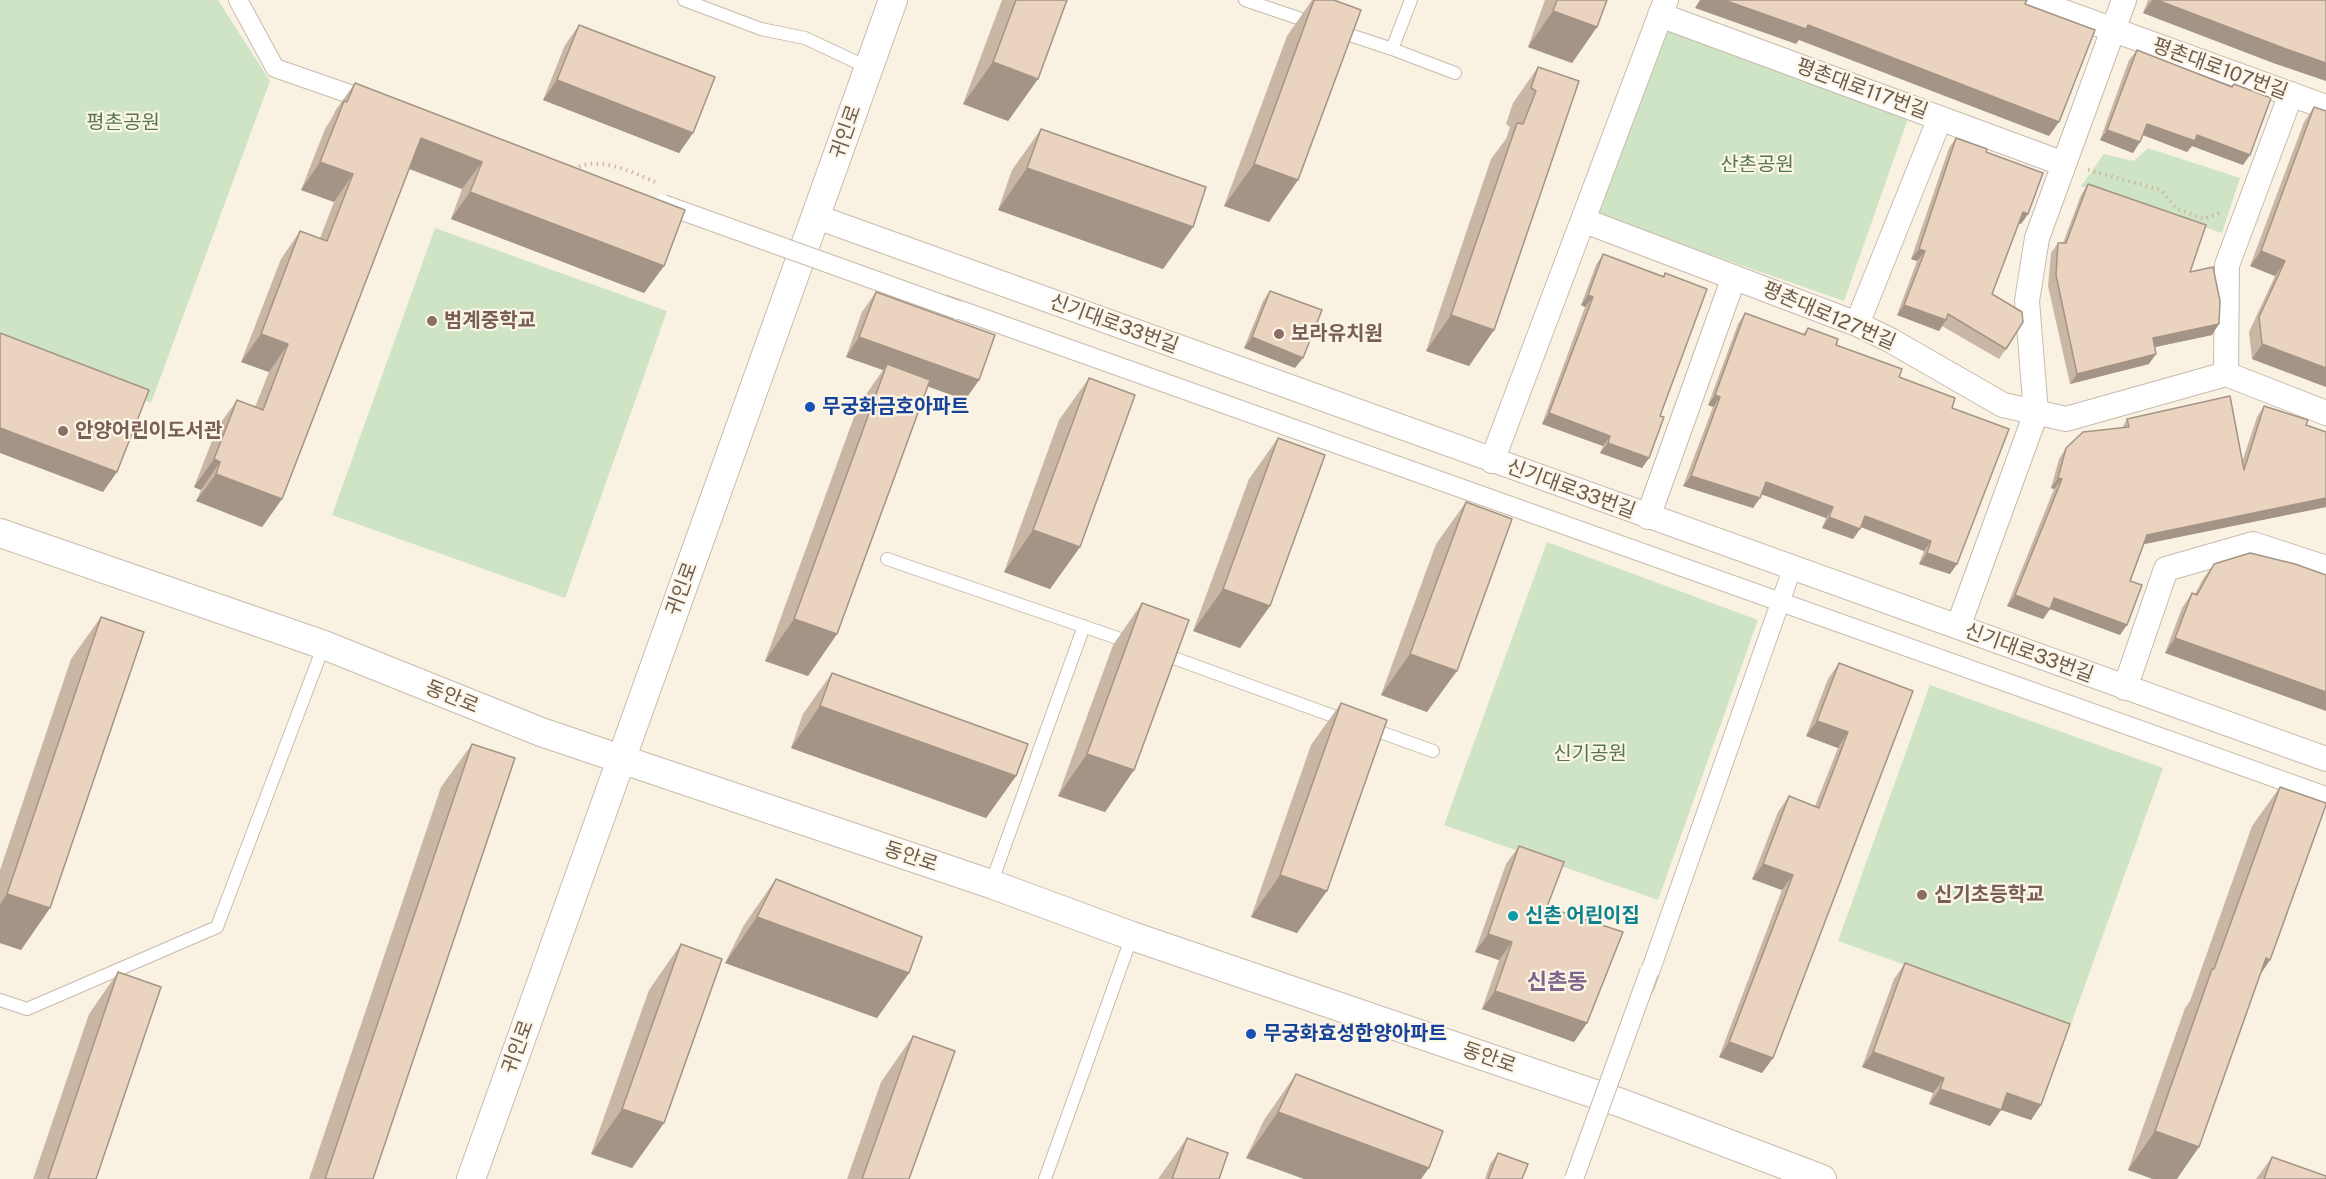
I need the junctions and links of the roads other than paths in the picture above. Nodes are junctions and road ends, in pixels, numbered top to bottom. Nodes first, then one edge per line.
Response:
1 (238, 0) edge
2 (684, 0) edge
3 (893, 0) edge
4 (1245, 0) edge
5 (1411, 0) edge
6 (2031, 0) edge
7 (2124, 0) edge
8 (1663, 7) edge
9 (2114, 30) junction
10 (1392, 49) junction
11 (869, 68) junction
12 (1455, 73) dead end
13 (2290, 94) junction
14 (384, 107) edge
15 (2326, 107) edge
16 (1940, 118) junction
17 (2064, 164) junction
18 (817, 217) junction
19 (1585, 221) junction
20 (739, 224) dead end
21 (858, 273) dead end
22 (1734, 277) junction
23 (947, 306) junction
24 (1857, 324) junction
25 (2226, 374) junction
26 (2036, 413) junction
27 (2326, 413) edge
28 (1492, 461) junction
29 (1648, 517) junction
30 (0, 533) edge
31 (887, 559) edge
32 (2326, 568) edge
33 (1792, 569) junction
34 (1781, 602) junction
35 (1084, 626) junction
36 (1958, 627) junction
37 (324, 645) junction
38 (2125, 688) junction
39 (1433, 751) dead end
40 (2326, 759) edge
41 (620, 760) junction
42 (2326, 796) edge
43 (991, 884) junction
44 (1132, 936) junction
45 (1649, 972) junction
46 (0, 1000) edge
47 (1620, 1062) dead end
48 (1584, 1148) dead end
49 (471, 1179) edge
50 (1045, 1179) edge
51 (1573, 1179) edge
52 (1822, 1179) edge

1 - 14 street
2 - 11 lane
3 - 11 street, 귀인로
4 - 10 lane
5 - 10 lane
6 - 9 street
7 - 9 street
8 - 16 street, 평촌대로117번길
8 - 19 street
9 - 13 street, 평촌대로107번길
9 - 17 street
10 - 12 lane
11 - 18 street, 귀인로
13 - 15 street, 평촌대로107번길
13 - 25 street
16 - 17 street, 평촌대로117번길
16 - 24 street
17 - 26 street
18 - 28 street, 신기대로33번길
18 - 41 street, 귀인로
19 - 22 street, 평촌대로127번길
19 - 28 street
20 - 23 street, bridge
21 - 23 street
22 - 24 street, 평촌대로127번길
22 - 29 street
23 - 34 street
24 - 26 street, 평촌대로127번길
25 - 26 street, 평촌대로127번길
25 - 27 street
26 - 36 street
28 - 29 street, 신기대로33번길
29 - 33 street, 신기대로33번길
30 - 37 street, 동안로
31 - 35 lane
32 - 38 street
33 - 34 street
33 - 36 street, 신기대로33번길
34 - 42 street
34 - 45 street
35 - 39 lane
35 - 43 lane
36 - 38 street, 신기대로33번길
37 - 41 street, 동안로
37 - 46 lane
38 - 40 street, 신기대로33번길
41 - 43 street, 동안로
41 - 49 street, 귀인로
43 - 44 street, 동안로
44 - 50 lane
44 - 52 street, 동안로
45 - 47 street
45 - 51 street, bridge
48 - 51 street

